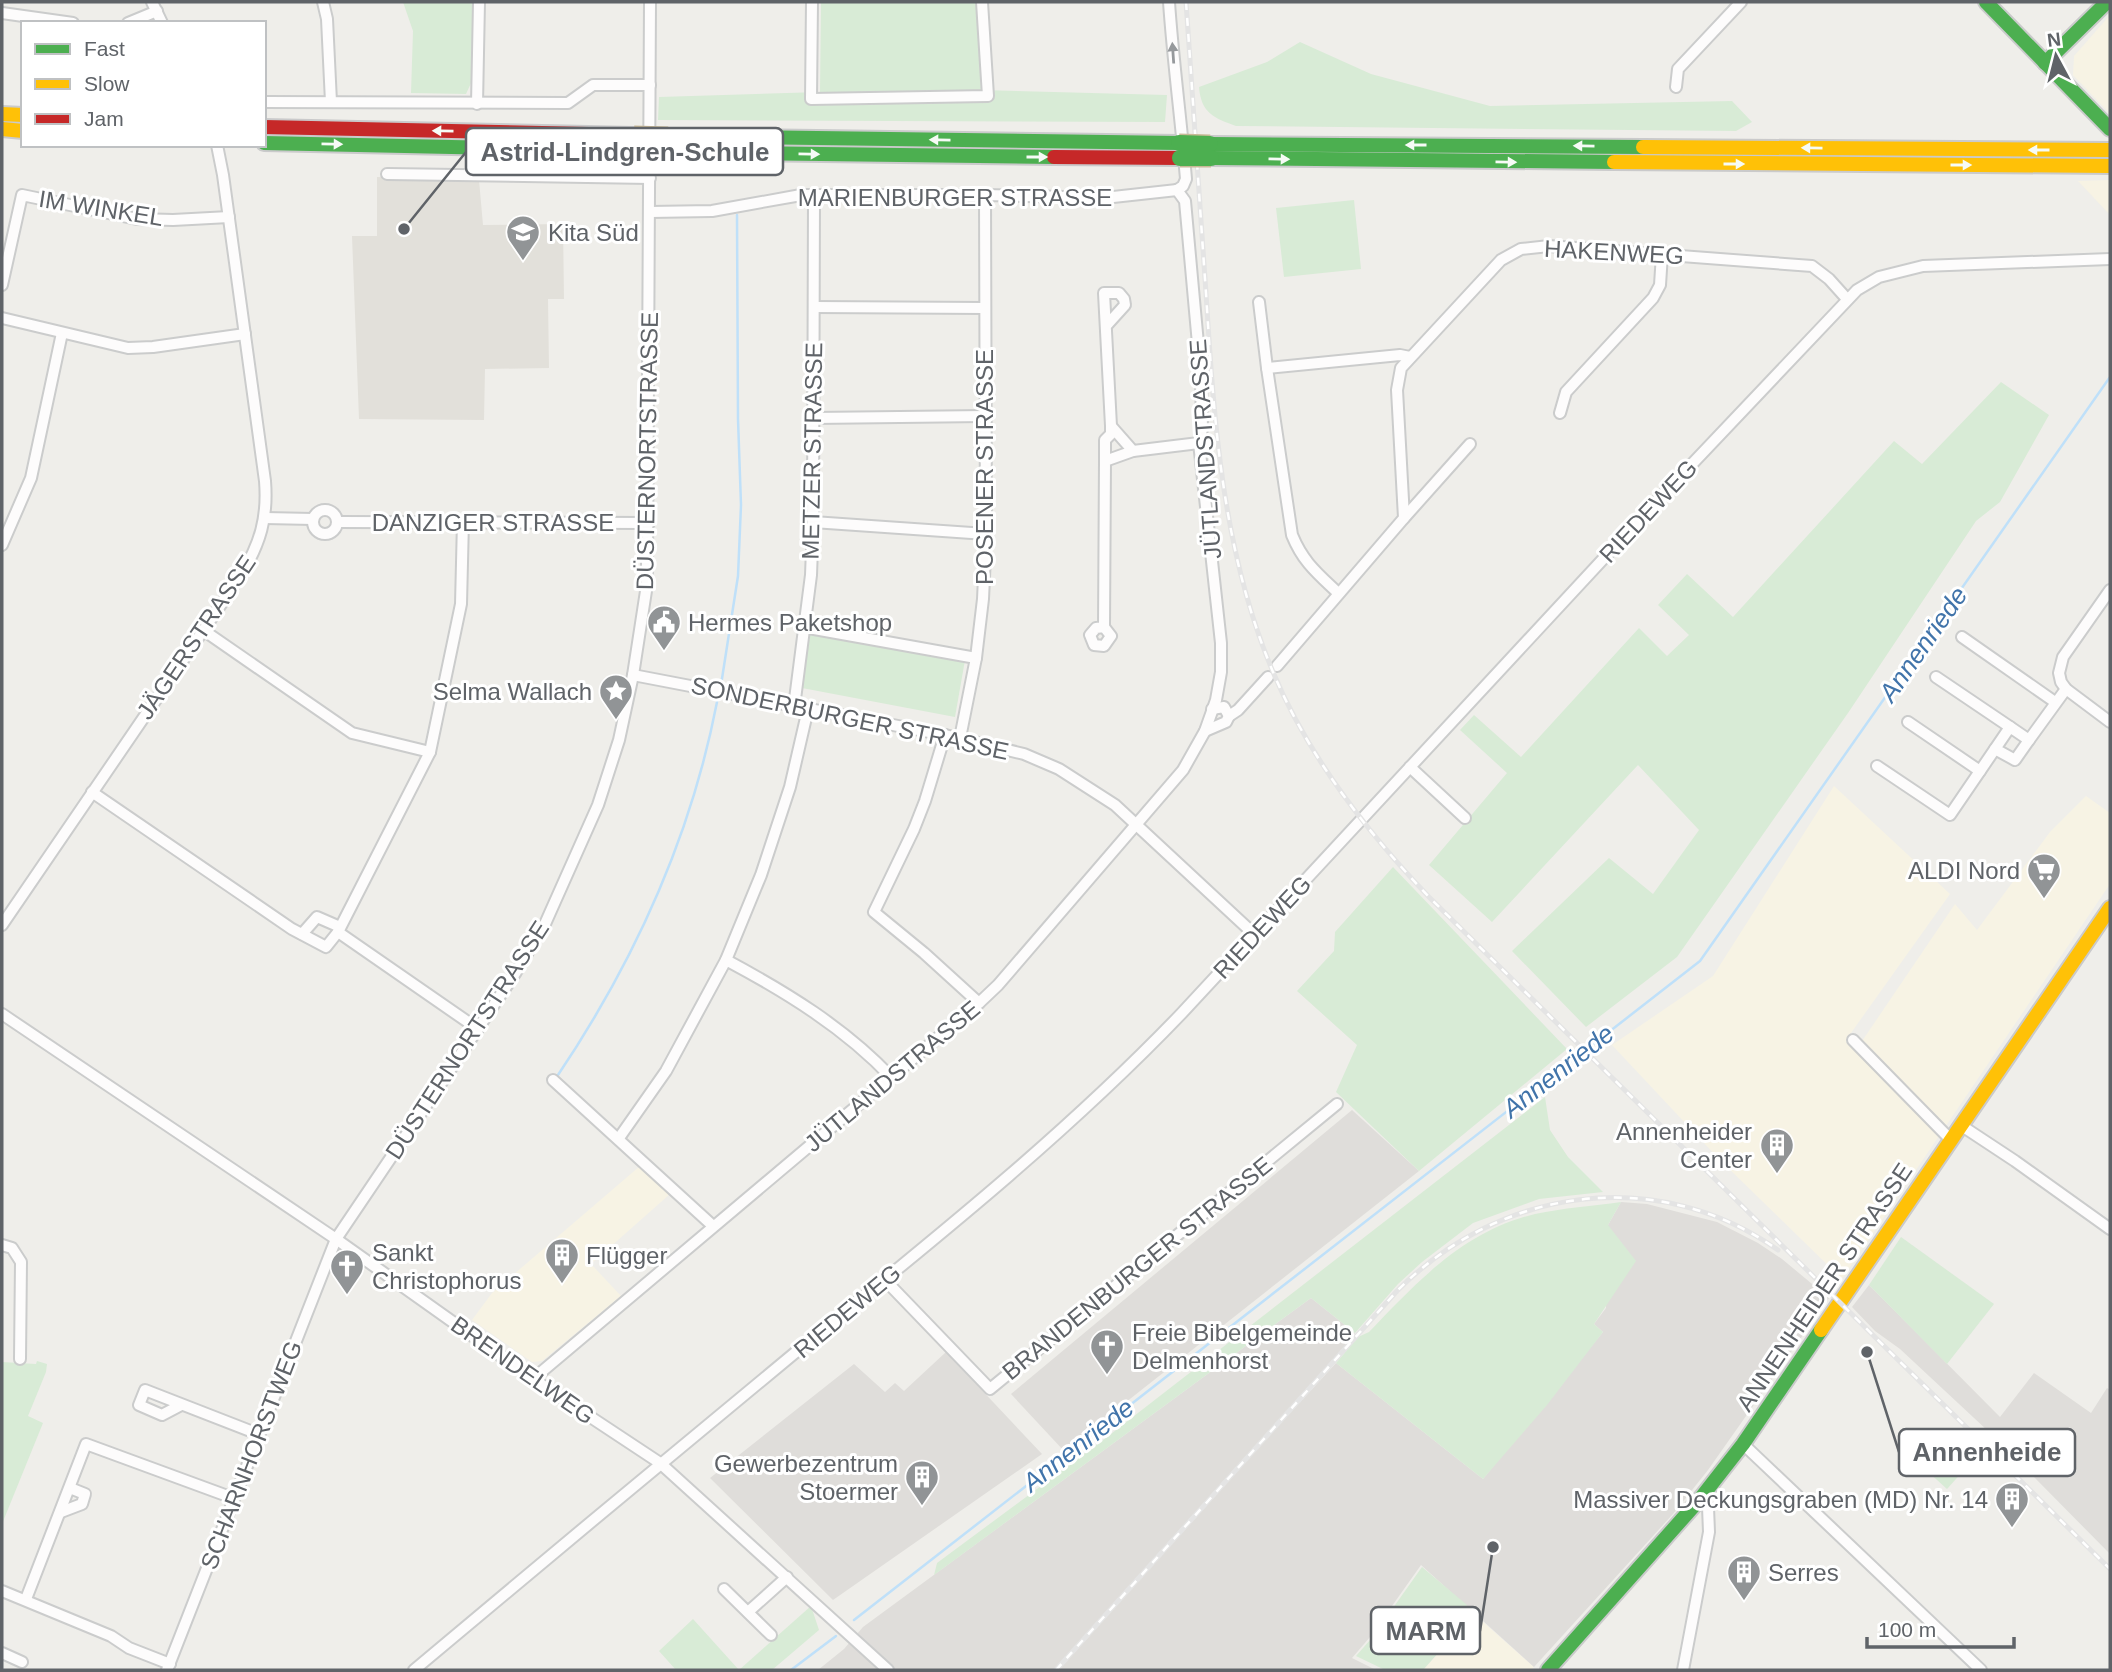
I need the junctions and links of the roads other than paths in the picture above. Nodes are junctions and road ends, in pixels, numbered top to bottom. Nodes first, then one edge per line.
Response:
1 (323, 2) edge
2 (479, 2) edge
3 (650, 2) edge
4 (812, 2) edge
5 (982, 2) edge
6 (1169, 2) edge
7 (1741, 2) edge
8 (1986, 2) edge
9 (2106, 2) edge
10 (155, 6) edge
11 (2, 13) edge
12 (59, 21) edge
13 (131, 21) edge
14 (2045, 64) junction
15 (650, 85) junction
16 (1676, 88) dead end
17 (266, 102) edge
18 (331, 102) junction
19 (477, 104) junction
20 (2, 114) edge
21 (21, 115) edge
22 (266, 127) edge
23 (2, 129) edge
24 (2110, 130) edge
25 (21, 131) edge
26 (266, 143) edge
27 (634, 143) junction
28 (217, 147) edge
29 (2109, 155) edge
30 (387, 174) dead end
31 (650, 178) junction
32 (1177, 190) junction
33 (814, 195) junction
34 (985, 195) junction
35 (650, 212) junction
36 (229, 217) junction
37 (1662, 254) junction
38 (2110, 259) edge
39 (2, 285) edge
40 (1847, 299) junction
41 (1259, 302) dead end
42 (814, 307) junction
43 (985, 308) junction
44 (2, 318) edge
45 (1106, 326) dead end
46 (62, 333) junction
47 (244, 334) junction
48 (1410, 357) junction
49 (1267, 368) junction
50 (1560, 413) dead end
51 (985, 416) junction
52 (814, 418) junction
53 (1111, 426) junction
54 (1199, 443) junction
55 (1469, 444) dead end
56 (1132, 451) junction
57 (1105, 461) junction
58 (265, 518) junction
59 (1404, 518) junction
60 (313, 519) junction
61 (463, 521) junction
62 (337, 522) junction
63 (813, 522) junction
64 (649, 523) junction
65 (986, 534) junction
66 (2, 545) edge
67 (2110, 590) edge
68 (1338, 593) junction
69 (803, 627) junction
70 (1104, 627) dead end
71 (203, 629) junction
72 (1962, 637) dead end
73 (976, 658) junction
74 (1277, 666) dead end
75 (633, 675) junction
76 (1268, 677) dead end
77 (1936, 677) dead end
78 (2066, 689) junction
79 (2055, 702) junction
80 (794, 707) junction
81 (808, 709) junction
82 (1212, 709) junction
83 (1229, 716) junction
84 (1908, 722) dead end
85 (2110, 722) edge
86 (2010, 727) junction
87 (1205, 730) junction
88 (944, 734) junction
89 (960, 738) junction
90 (2029, 740) junction
91 (1995, 749) junction
92 (430, 752) junction
93 (1877, 766) dead end
94 (1410, 767) junction
95 (1980, 771) junction
96 (92, 792) junction
97 (1465, 818) dead end
98 (1136, 824) junction
99 (2110, 908) edge
100 (2, 925) edge
101 (339, 929) junction
102 (302, 934) junction
103 (1255, 934) junction
104 (726, 960) junction
105 (979, 1003) junction
106 (2, 1014) edge
107 (478, 1029) junction
108 (1853, 1040) dead end
109 (892, 1079) junction
110 (553, 1080) dead end
111 (1337, 1104) dead end
112 (1962, 1126) junction
113 (618, 1138) junction
114 (1951, 1140) junction
115 (713, 1226) junction
116 (2110, 1229) edge
117 (336, 1239) junction
118 (2, 1245) edge
119 (885, 1280) junction
120 (20, 1359) dead end
121 (533, 1378) junction
122 (181, 1405) dead end
123 (258, 1434) junction
124 (1743, 1444) junction
125 (660, 1464) junction
126 (69, 1488) junction
127 (233, 1498) junction
128 (1700, 1499) junction
129 (61, 1512) junction
130 (787, 1577) junction
131 (724, 1588) dead end
132 (2, 1591) edge
133 (26, 1600) junction
134 (748, 1612) junction
135 (771, 1635) dead end
136 (2, 1653) edge
137 (22, 1662) dead end
138 (169, 1667) edge
139 (414, 1670) edge
140 (888, 1670) edge
141 (1548, 1670) edge
142 (1683, 1670) edge
143 (1981, 1670) edge

1 - 18 street
2 - 19 street
3 - 15 street, DÜSTERNORTSTRASSE
4 - 5 street
32 -> 6 street
7 - 16 street
8 - 14 main road
9 - 14 main road
10 - 13 street
11 - 12 street
14 - 24 main road
15 - 19 street
15 - 31 street, DÜSTERNORTSTRASSE
17 - 18 street
18 - 19 street
20 - 21 main road
27 -> 22 main road
23 - 25 main road
26 -> 27 main road
27 - 29 main road, bridge
28 - 36 street, JÄGERSTRASSE
30 - 31 street
31 - 35 street, DÜSTERNORTSTRASSE
32 - 34 street, MARIENBURGER STRASSE
32 - 54 street, JÜTLANDSTRASSE
33 - 34 street, MARIENBURGER STRASSE
33 - 35 street, MARIENBURGER STRASSE
33 - 42 street, METZER STRASSE
34 - 43 street, POSENER STRASSE
35 - 64 street, DÜSTERNORTSTRASSE
36 - 39 street, IM WINKEL
36 - 47 street, JÄGERSTRASSE
37 - 40 street, HAKENWEG
37 - 48 street, HAKENWEG
37 - 50 street
38 - 40 street, RIEDEWEG
40 - 94 street, RIEDEWEG
41 - 49 street
42 - 43 street
42 - 52 street, METZER STRASSE
43 - 51 street, POSENER STRASSE
44 - 46 street
45 - 53 street
46 - 47 street
46 - 66 street
47 - 58 street, JÄGERSTRASSE
48 - 49 street
48 - 59 street, HAKENWEG
49 - 68 street
51 - 52 street
51 - 65 street, POSENER STRASSE
52 - 63 street, METZER STRASSE
53 - 56 street
53 - 57 street
54 - 56 street
54 - 82 street, JÜTLANDSTRASSE
55 - 59 street
56 - 57 street
57 - 70 street
58 - 60 street, DANZIGER STRASSE
58 - 71 street, JÄGERSTRASSE
59 - 68 street
60 - 62 street, DANZIGER STRASSE
60 - 62 street, DANZIGER STRASSE
61 - 62 street, DANZIGER STRASSE
61 - 64 street, DANZIGER STRASSE
61 - 92 street
63 - 65 street
63 - 69 street, METZER STRASSE
64 - 75 street, DÜSTERNORTSTRASSE
65 - 73 street, POSENER STRASSE
67 - 78 street
68 - 74 street
69 - 73 street
69 - 80 street, METZER STRASSE
71 - 92 street
71 - 96 street, JÄGERSTRASSE
72 - 79 street
73 - 89 street, POSENER STRASSE
75 - 80 street, SONDERBURGER STRASSE
75 - 107 street, DÜSTERNORTSTRASSE
76 - 83 street
77 - 86 street
78 - 79 street
78 - 85 street
79 - 90 street
80 - 81 street, SONDERBURGER STRASSE
81 - 88 street, SONDERBURGER STRASSE
81 - 104 street
82 - 83 street
82 - 87 street, JÜTLANDSTRASSE
83 - 87 street
84 - 95 street
86 - 90 street
86 - 91 street
87 - 98 street, JÜTLANDSTRASSE
88 - 89 street, SONDERBURGER STRASSE
88 - 105 street
89 - 98 street, SONDERBURGER STRASSE
90 - 91 street
91 - 95 street
92 - 101 street
93 - 95 street
94 - 97 street
94 - 103 street, RIEDEWEG
96 - 100 street, JÄGERSTRASSE
96 - 102 street
98 - 103 street, SONDERBURGER STRASSE
98 - 105 street, JÜTLANDSTRASSE
99 - 112 main road, ANNENHEIDER STRASSE
101 - 102 street
101 - 102 street
101 - 107 street
103 - 119 street, RIEDEWEG
104 - 109 street
104 - 113 street
105 - 109 street, JÜTLANDSTRASSE
106 - 117 street, BRENDELWEG
107 - 117 street, DÜSTERNORTSTRASSE
108 - 114 street
109 - 115 street, JÜTLANDSTRASSE
110 - 113 street
111 - 119 street, BRANDENBURGER STRASSE
112 - 114 main road, ANNENHEIDER STRASSE
112 - 116 street
113 - 115 street
114 - 124 main road, ANNENHEIDER STRASSE
115 - 121 street, JÜTLANDSTRASSE
117 - 121 street, BRENDELWEG
117 - 123 street, SCHARNHORSTWEG
118 - 120 street
119 - 125 street, RIEDEWEG
121 - 125 street, BRENDELWEG
122 - 123 street
123 - 127 street, SCHARNHORSTWEG
124 - 128 main road, ANNENHEIDER STRASSE
124 - 143 street
125 - 130 street, BRENDELWEG
125 - 139 street, RIEDEWEG
126 - 127 street
126 - 129 street
126 - 129 street
127 - 138 street, SCHARNHORSTWEG
128 - 141 main road, ANNENHEIDER STRASSE
128 - 142 street
129 - 133 street
130 - 134 street
130 - 140 street, BRENDELWEG
131 - 134 street
132 - 133 street
133 - 138 street
134 - 135 street
136 - 137 street

